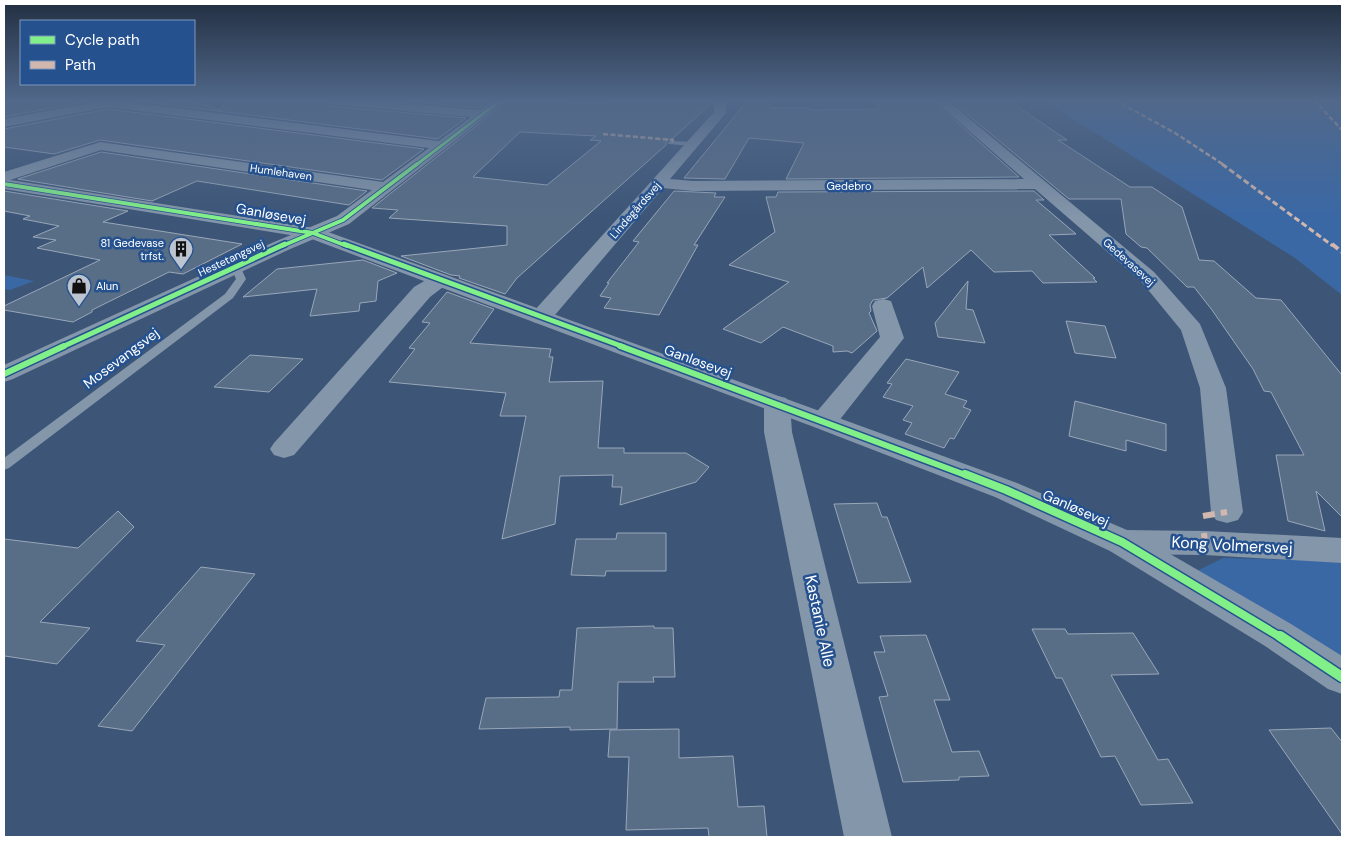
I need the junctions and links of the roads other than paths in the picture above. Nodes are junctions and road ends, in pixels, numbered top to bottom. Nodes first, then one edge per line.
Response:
1 (395, 139) edge
2 (448, 139) edge
3 (697, 139) edge
4 (987, 139) edge
5 (671, 143) dead end
6 (693, 144) junction
7 (440, 145) junction
8 (4, 177) edge
9 (4, 184) edge
10 (658, 184) junction
11 (1040, 184) junction
12 (384, 187) junction
13 (313, 234) junction
14 (236, 268) junction
15 (440, 280) junction
16 (883, 306) dead end
17 (542, 317) junction
18 (4, 374) edge
19 (777, 404) junction
20 (824, 420) junction
21 (284, 449) dead end
22 (4, 465) edge
23 (1227, 512) dead end
24 (1122, 542) junction
25 (1342, 551) edge
26 (1342, 677) edge
27 (868, 837) edge

1 - 7 street
2 - 7 street, Hestetangsvej
3 - 6 street, Lindegårdsvej
4 - 11 street, Gedevasevej
5 - 6 lane
6 - 10 street, Lindegårdsvej
7 - 12 street, Hestetangsvej
8 - 12 street, Humlehaven
9 - 13 street, Ganløsevej
10 - 11 street, Gedebro
10 - 17 street, Lindegårdsvej
11 - 23 street, Gedevasevej
12 - 13 street, Hestetangsvej
13 - 14 street, Hestetangsvej
13 - 15 street, Ganløsevej
14 - 18 street, Hestetangsvej
14 - 22 lane, Mosevangsvej
15 - 17 street, Ganløsevej
15 - 21 street
16 - 20 street
17 - 19 street, Ganløsevej
19 - 20 street, Ganløsevej
19 - 27 street, Kastanie Alle
20 - 24 street, Ganløsevej
24 - 25 street, Kong Volmersvej
24 - 26 street, Ganløsevej

